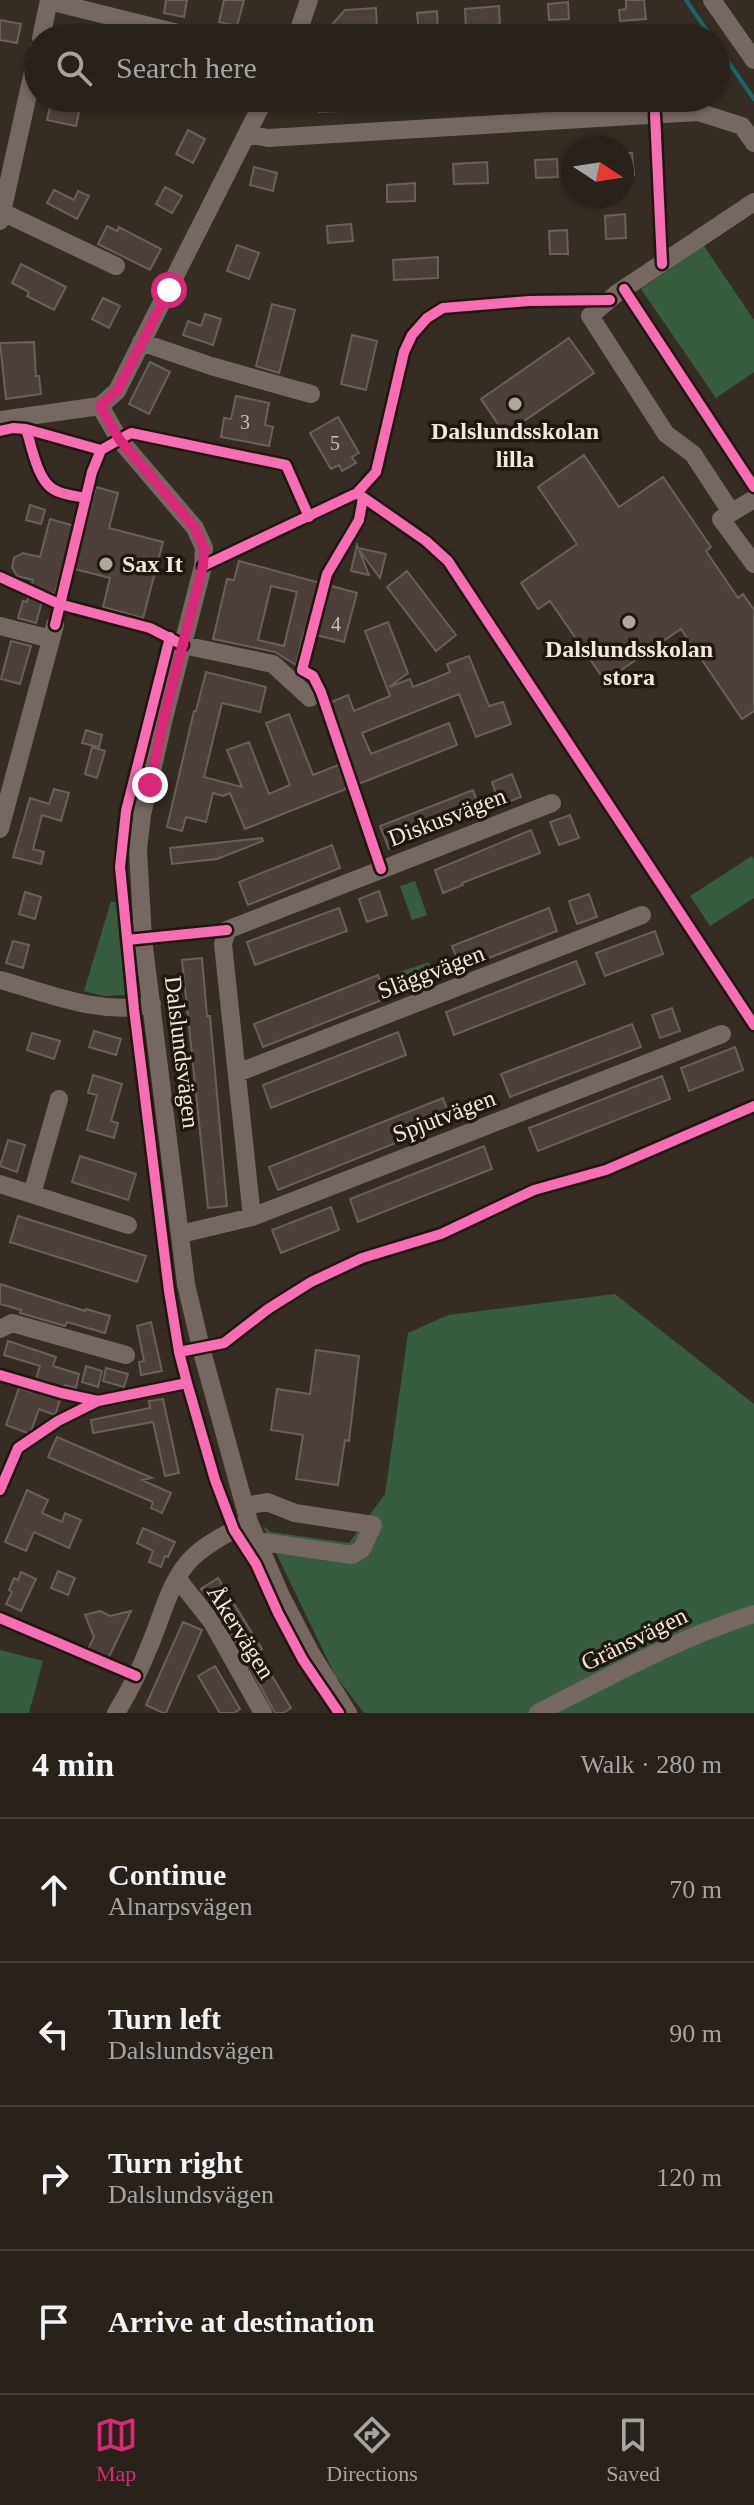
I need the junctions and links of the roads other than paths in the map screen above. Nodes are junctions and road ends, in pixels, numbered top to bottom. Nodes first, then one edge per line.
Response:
1 (309, 0) edge
2 (712, 0) edge
3 (49, 1) edge
4 (44, 24) edge
5 (142, 24) edge
6 (301, 24) edge
7 (729, 24) edge
8 (730, 26) edge
9 (754, 60) edge
10 (24, 112) edge
11 (258, 112) edge
12 (247, 134) junction
13 (754, 143) edge
14 (754, 202) edge
15 (1, 217) edge
16 (116, 266) dead end
17 (141, 342) junction
18 (311, 394) dead end
19 (100, 406) junction
20 (0, 420) edge
21 (754, 499) edge
22 (731, 512) junction
23 (754, 564) edge
24 (0, 626) edge
25 (183, 645) junction
26 (310, 698) dead end
27 (552, 803) dead end
28 (0, 829) edge
29 (642, 915) dead end
30 (0, 980) edge
31 (152, 1004) junction
32 (722, 1034) dead end
33 (237, 1073) junction
34 (59, 1099) dead end
35 (0, 1184) edge
36 (32, 1194) junction
37 (252, 1217) junction
38 (128, 1225) dead end
39 (181, 1234) junction
40 (0, 1329) edge
41 (126, 1355) dead end
42 (247, 1514) junction
43 (256, 1541) junction
44 (177, 1578) junction
45 (754, 1614) edge
46 (116, 1713) edge
47 (263, 1713) edge
48 (348, 1713) edge
49 (538, 1713) edge

1 - 6 street
2 - 7 street
3 - 4 street
3 - 5 street
8 - 9 street
10 - 15 street
11 - 12 street
12 - 13 street
12 - 17 street
14 - 22 street
15 - 16 street
17 - 18 street
17 - 19 street
19 - 20 street
19 - 25 street, Dalslundsvägen
21 - 22 street
22 - 23 street
24 - 28 street
25 - 26 street
25 - 31 street, Dalslundsvägen
27 - 33 street, Diskusvägen
29 - 33 street, Släggvägen
30 - 31 street
31 - 39 street, Dalslundsvägen
32 - 37 street, Spjutvägen
33 - 37 street
34 - 36 street
35 - 36 street
36 - 38 street
37 - 39 street, Spjutvägen
39 - 42 street, Dalslundsvägen
40 - 41 street
42 - 43 street, Dalslundsvägen
42 - 43 street
42 - 44 street, Åkervägen
43 - 48 street, Dalslundsvägen
44 - 46 street, Åkervägen
44 - 47 street, Åkervägen
45 - 49 street, Gränsvägen

